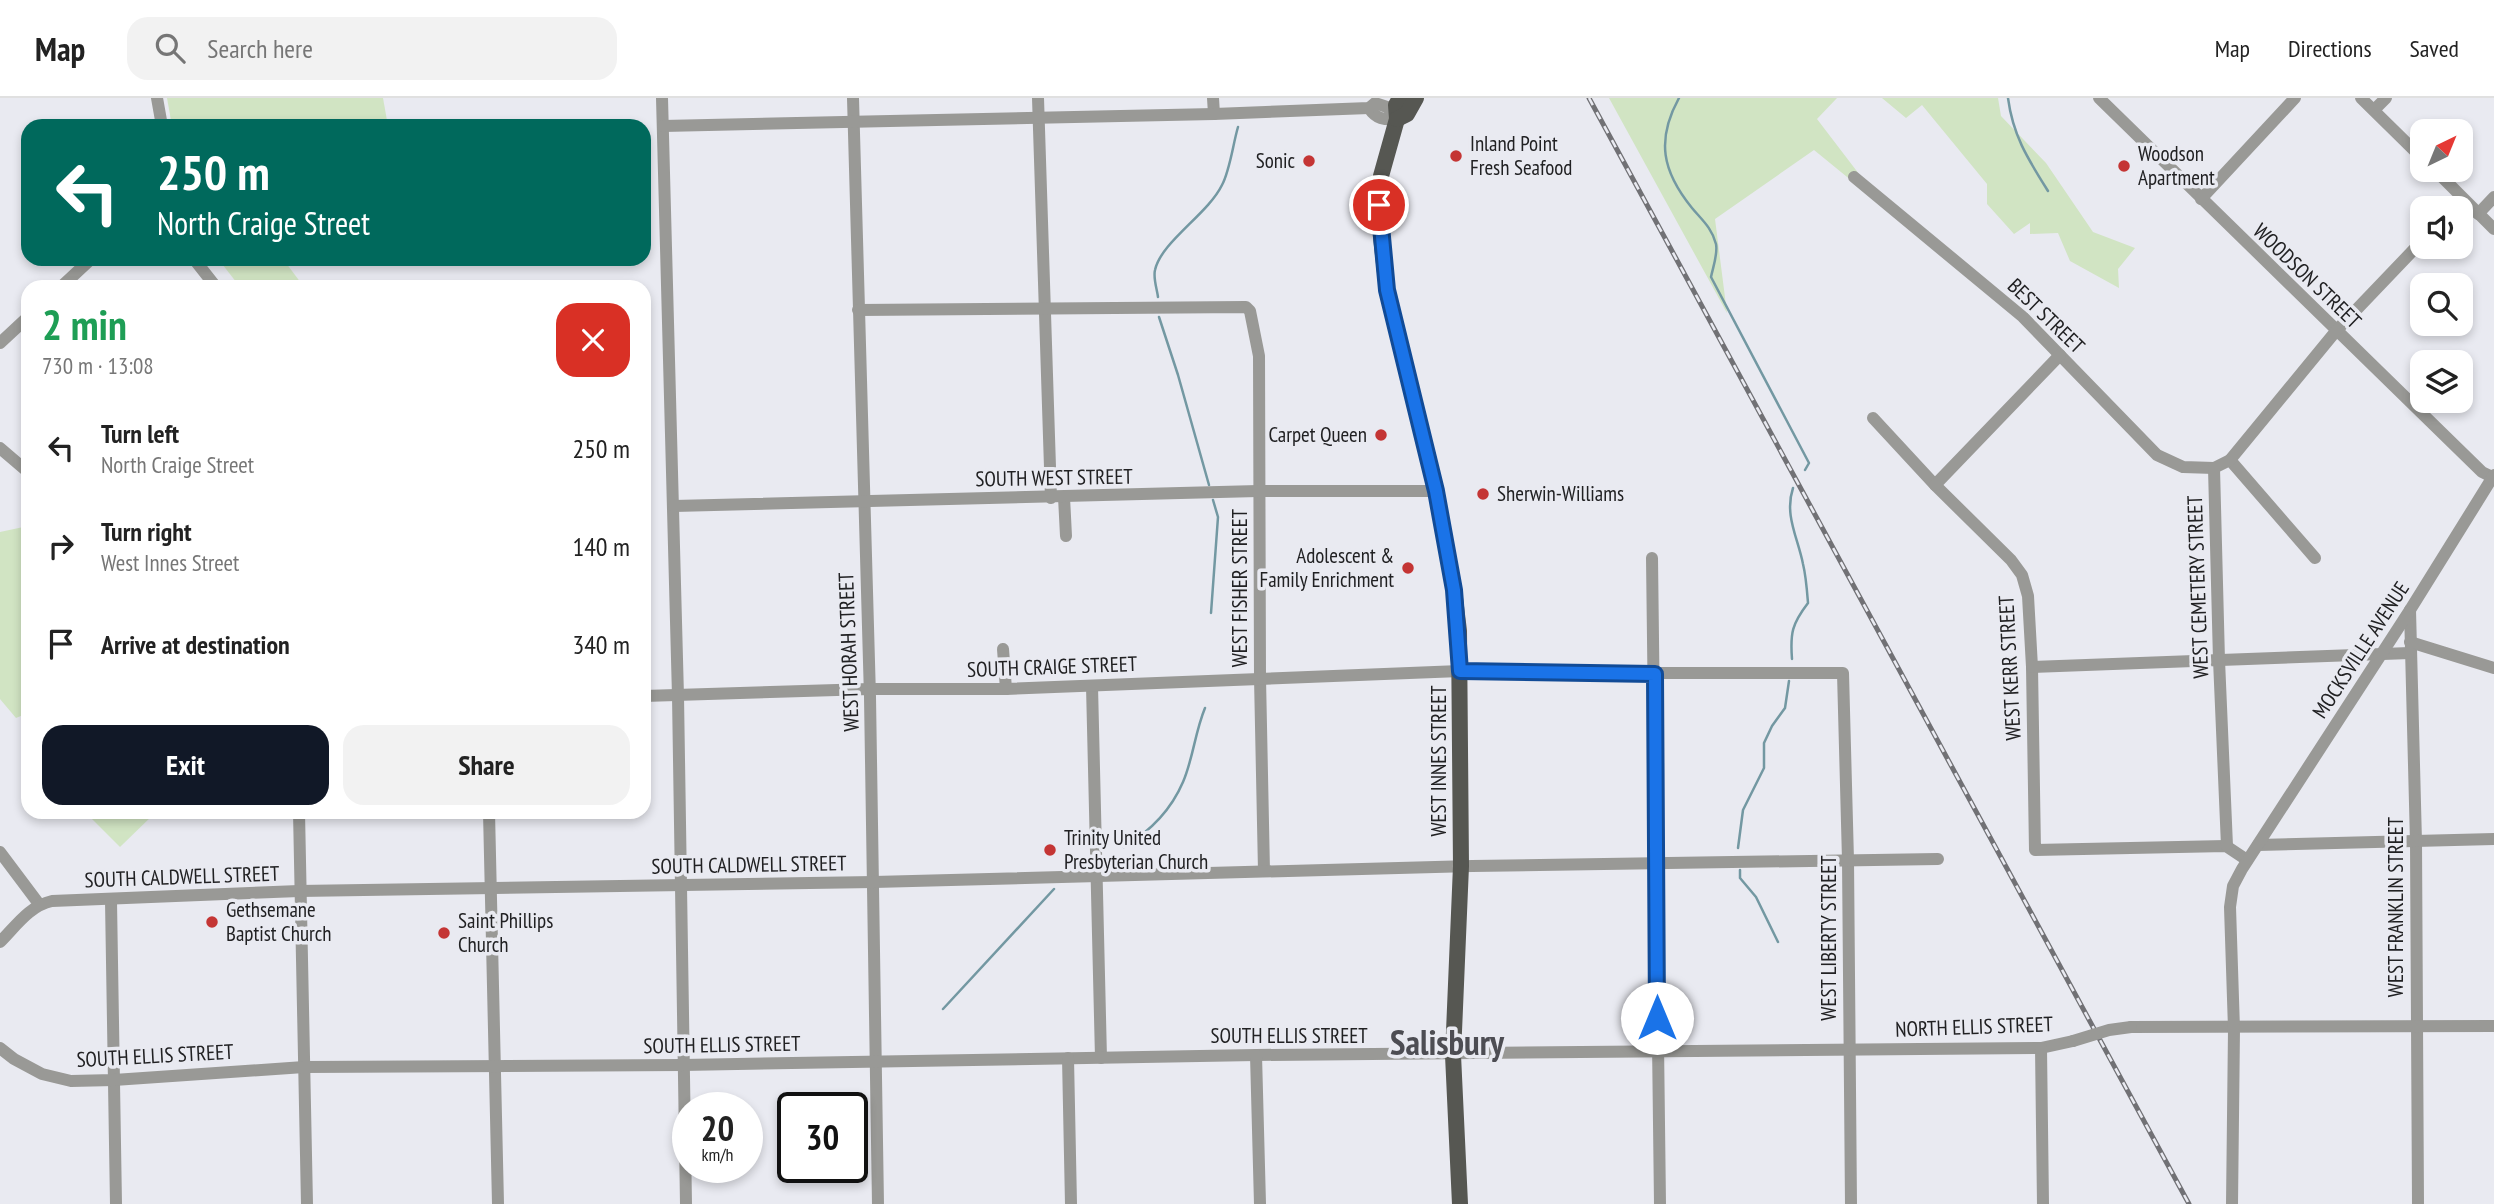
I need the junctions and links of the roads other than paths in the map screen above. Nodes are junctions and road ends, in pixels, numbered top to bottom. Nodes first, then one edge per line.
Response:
1 (157, 98) edge
2 (662, 98) edge
3 (853, 98) edge
4 (1038, 98) edge
5 (1213, 98) edge
6 (1400, 98) edge
7 (1416, 98) edge
8 (2099, 98) edge
9 (2294, 98) edge
10 (2361, 98) edge
11 (2386, 98) edge
12 (1369, 103) edge
13 (2374, 110) junction
14 (1214, 114) junction
15 (1039, 118) junction
16 (1397, 118) junction
17 (161, 119) edge
18 (853, 122) junction
19 (663, 126) junction
20 (2410, 146) edge
21 (1854, 177) dead end
22 (2446, 182) edge
23 (2461, 196) edge
24 (2494, 197) edge
25 (2201, 199) junction
26 (2473, 209) edge
27 (2478, 214) junction
28 (2494, 229) edge
29 (2410, 254) edge
30 (84, 266) edge
31 (200, 266) edge
32 (68, 280) edge
33 (210, 280) edge
34 (858, 310) junction
35 (1046, 310) junction
36 (21, 324) edge
37 (2336, 331) junction
38 (0, 343) edge
39 (2060, 355) junction
40 (1873, 418) dead end
41 (0, 448) edge
42 (2230, 460) junction
43 (21, 466) edge
44 (2214, 468) junction
45 (2493, 477) edge
46 (1935, 485) junction
47 (1258, 491) junction
48 (1436, 491) junction
49 (1058, 498) junction
50 (863, 501) junction
51 (674, 506) junction
52 (1066, 536) dead end
53 (1652, 558) dead end
54 (2315, 558) dead end
55 (2410, 610) junction
56 (2410, 647) junction
57 (1003, 649) dead end
58 (2381, 654) junction
59 (2218, 660) junction
60 (2032, 667) junction
61 (2494, 668) edge
62 (1460, 671) junction
63 (1843, 673) joint
64 (1655, 674) junction
65 (1260, 678) junction
66 (1091, 686) junction
67 (870, 689) junction
68 (1006, 689) junction
69 (651, 696) edge
70 (678, 696) junction
71 (299, 819) edge
72 (489, 819) edge
73 (2494, 839) edge
74 (2416, 842) junction
75 (2258, 845) junction
76 (2227, 846) junction
77 (0, 852) edge
78 (1938, 859) dead end
79 (1848, 860) junction
80 (2248, 860) junction
81 (1657, 864) junction
82 (1461, 866) junction
83 (1264, 870) junction
84 (1095, 876) junction
85 (874, 882) junction
86 (680, 886) junction
87 (491, 890) junction
88 (299, 891) junction
89 (111, 901) junction
90 (39, 904) junction
91 (0, 942) edge
92 (2494, 1026) edge
93 (2234, 1028) junction
94 (2416, 1028) junction
95 (0, 1048) edge
96 (2041, 1048) junction
97 (1849, 1050) junction
98 (1657, 1053) junction
99 (1256, 1055) junction
100 (1453, 1055) junction
101 (1068, 1058) junction
102 (1101, 1058) junction
103 (876, 1061) junction
104 (683, 1065) junction
105 (304, 1067) junction
106 (494, 1067) junction
107 (114, 1080) junction
108 (116, 1204) edge
109 (307, 1204) edge
110 (498, 1204) edge
111 (686, 1204) edge
112 (878, 1204) edge
113 (1071, 1204) edge
114 (1260, 1204) edge
115 (1461, 1204) edge
116 (1660, 1204) edge
117 (1851, 1204) edge
118 (2043, 1204) edge
119 (2232, 1204) edge
120 (2418, 1204) edge

1 - 17 street
2 - 19 street
3 - 18 street, WEST HORAH STREET
4 - 15 street
5 - 14 street
6 - 16 main road, WEST INNES STREET
7 - 16 main road, WEST INNES STREET
8 - 25 street, WOODSON STREET
9 - 25 street
10 - 13 street
11 - 13 street
12 - 14 street
12 - 16 street
13 - 20 street
14 - 15 street
15 - 18 street
15 - 35 street
16 - 48 main road, WEST INNES STREET
18 - 19 street
18 - 34 street, WEST HORAH STREET
19 - 51 street
21 - 39 street, BEST STREET
22 - 23 street
24 - 27 street
25 - 37 street, WOODSON STREET
26 - 27 street
27 - 28 street
29 - 37 street, WEST CEMETERY STREET
30 - 32 street
31 - 33 street
34 - 35 street
34 - 50 street, WEST HORAH STREET
35 - 47 street, WEST FISHER STREET
35 - 49 street
36 - 38 street
37 - 42 street, WEST CEMETERY STREET
37 - 45 street, WOODSON STREET
39 - 44 street, BEST STREET
39 - 46 street
40 - 46 street, WEST KERR STREET
41 - 43 street
42 - 44 street, WEST CEMETERY STREET
42 - 54 street
44 - 59 street, WEST CEMETERY STREET
45 - 55 street, MOCKSVILLE AVENUE
46 - 60 street, WEST KERR STREET
47 - 48 street, SOUTH WEST STREET
47 - 49 street, SOUTH WEST STREET
47 - 65 street, WEST FISHER STREET
48 - 62 main road, WEST INNES STREET
49 - 50 street, SOUTH WEST STREET
49 - 52 street
50 - 51 street, SOUTH WEST STREET
50 - 67 street, WEST HORAH STREET
51 - 70 street
53 - 64 street
55 - 56 street, WEST FRANKLIN STREET
55 - 58 street, MOCKSVILLE AVENUE
56 - 58 street
56 - 61 street
56 - 74 street, WEST FRANKLIN STREET
57 - 68 street
58 - 59 street
58 - 75 street, MOCKSVILLE AVENUE
59 - 60 street
59 - 76 street, WEST CEMETERY STREET
60 - 76 street, WEST KERR STREET
62 - 64 street, SOUTH CRAIGE STREET
62 - 65 street, SOUTH CRAIGE STREET
62 - 82 main road, WEST INNES STREET
63 - 64 street, SOUTH CRAIGE STREET
63 - 79 street, WEST LIBERTY STREET
64 - 81 street
65 - 66 street, SOUTH CRAIGE STREET
65 - 83 street, WEST FISHER STREET
66 - 68 street, SOUTH CRAIGE STREET
66 - 84 street
67 - 68 street, SOUTH CRAIGE STREET
67 - 70 street, SOUTH CRAIGE STREET
67 - 85 street, WEST HORAH STREET
69 - 70 street, SOUTH CRAIGE STREET
70 - 86 street
71 - 88 street
72 - 87 street
73 - 74 street
74 - 75 street
74 - 94 street, WEST FRANKLIN STREET
75 - 80 street
76 - 80 street
77 - 90 street
78 - 79 street, SOUTH CALDWELL STREET
79 - 81 street, SOUTH CALDWELL STREET
79 - 97 street, WEST LIBERTY STREET
80 - 93 street
81 - 82 street, SOUTH CALDWELL STREET
81 - 98 street
82 - 83 street, SOUTH CALDWELL STREET
82 - 100 main road, WEST INNES STREET
83 - 84 street, SOUTH CALDWELL STREET
84 - 85 street, SOUTH CALDWELL STREET
84 - 102 street
85 - 86 street, SOUTH CALDWELL STREET
85 - 103 street, WEST HORAH STREET
86 - 87 street, SOUTH CALDWELL STREET
86 - 104 street
87 - 88 street, SOUTH CALDWELL STREET
87 - 106 street
88 - 89 street, SOUTH CALDWELL STREET
88 - 105 street
89 - 90 street, SOUTH CALDWELL STREET
89 - 107 street
90 - 91 street
92 - 94 street, NORTH ELLIS STREET
93 - 94 street, NORTH ELLIS STREET
93 - 96 street, NORTH ELLIS STREET, bridge
93 - 119 street
94 - 120 street, WEST FRANKLIN STREET
95 - 107 street, SOUTH ELLIS STREET
96 - 97 street, NORTH ELLIS STREET
96 - 118 street
97 - 98 street, NORTH ELLIS STREET
97 - 117 street, WEST LIBERTY STREET
98 - 100 street, NORTH ELLIS STREET
98 - 116 street
99 - 100 street, SOUTH ELLIS STREET
99 - 102 street, SOUTH ELLIS STREET
99 - 114 street
100 - 115 main road, WEST INNES STREET
101 - 102 street, SOUTH ELLIS STREET
101 - 103 street, SOUTH ELLIS STREET
101 - 113 street
103 - 104 street, SOUTH ELLIS STREET
103 - 112 street, WEST HORAH STREET
104 - 106 street, SOUTH ELLIS STREET
104 - 111 street
105 - 106 street, SOUTH ELLIS STREET
105 - 107 street, SOUTH ELLIS STREET
105 - 109 street
106 - 110 street
107 - 108 street

